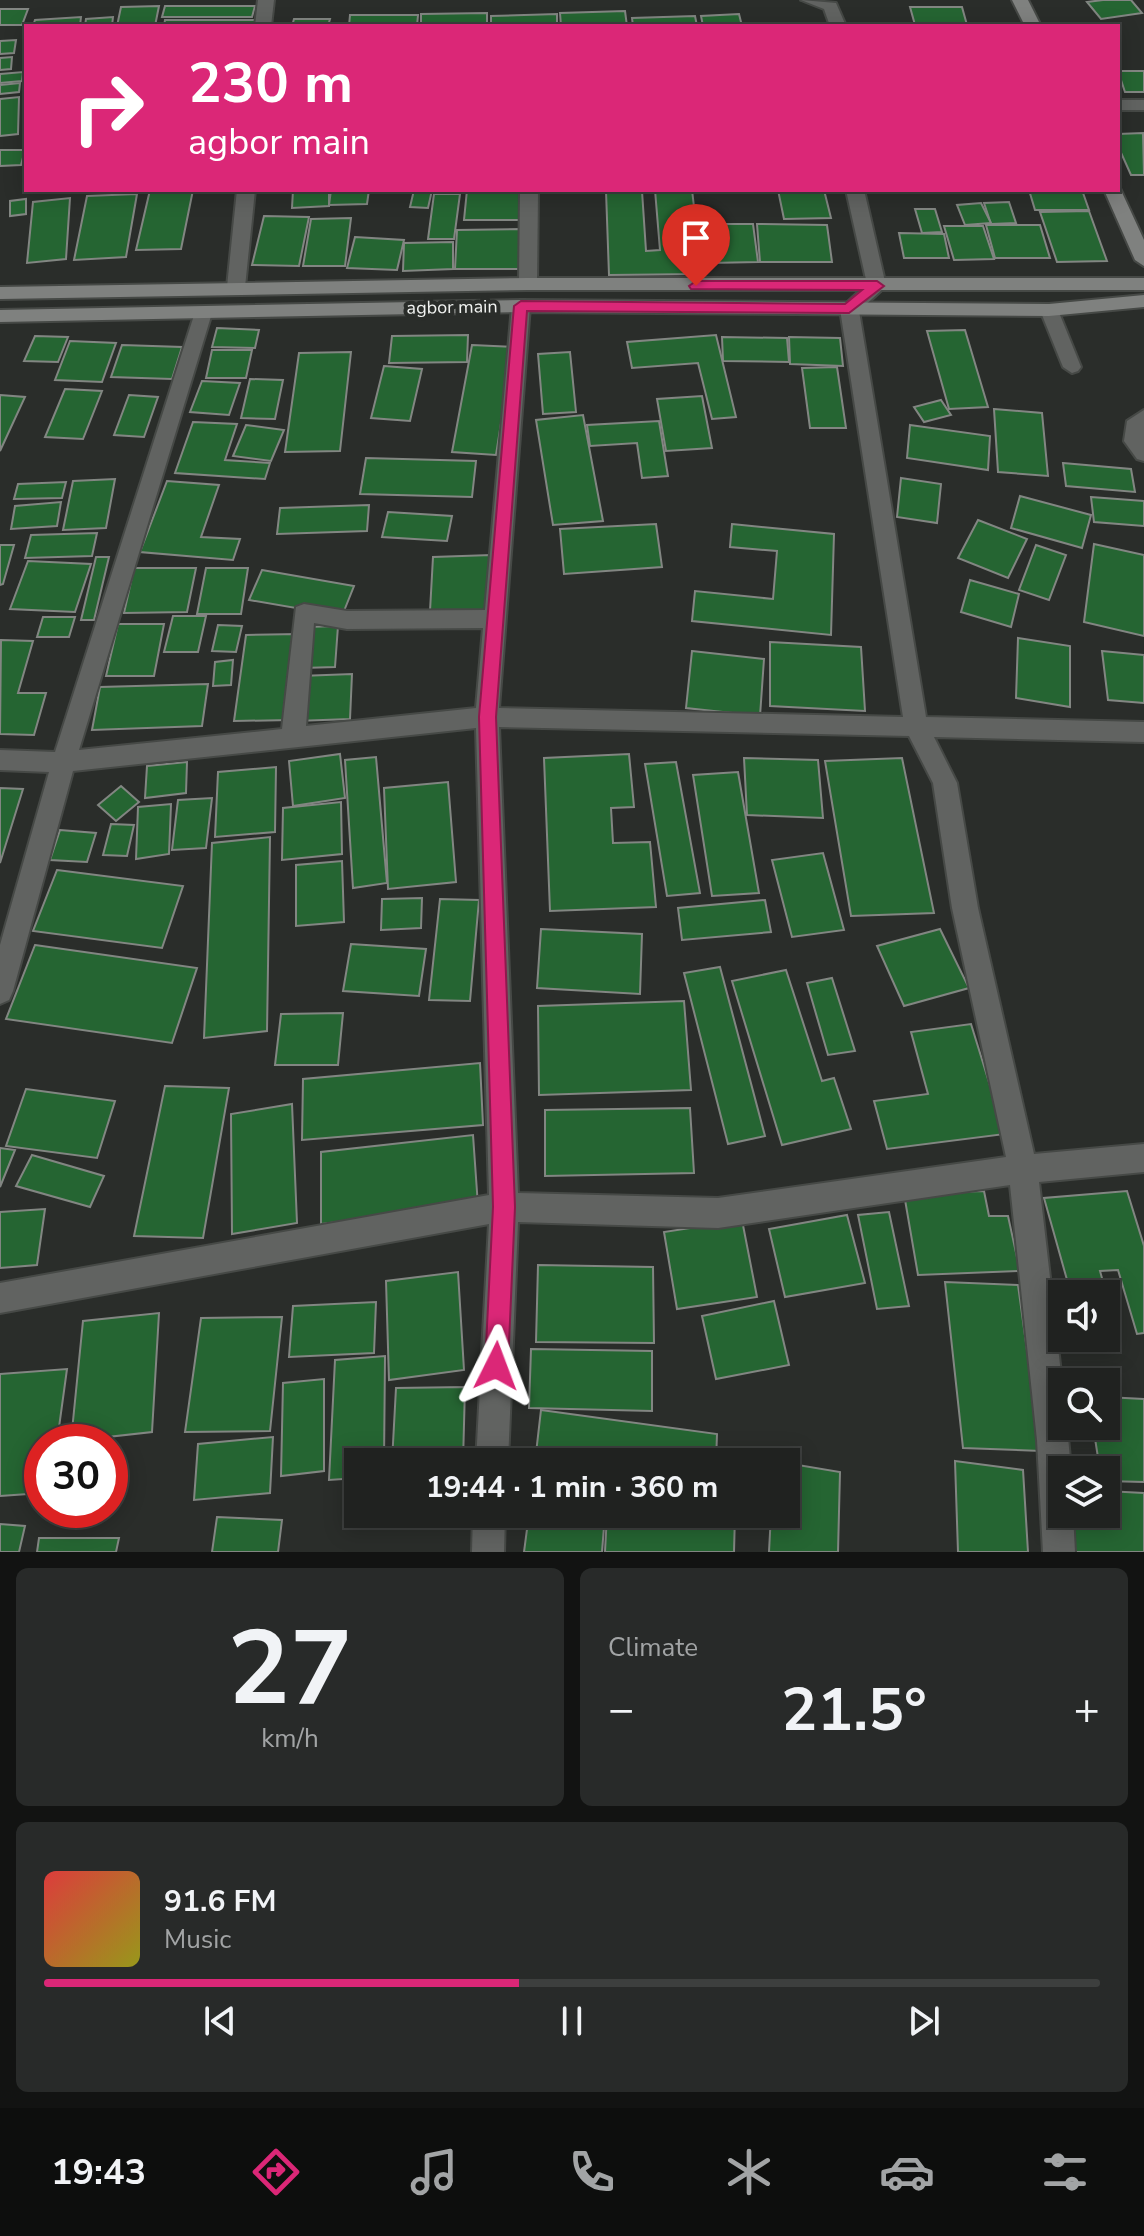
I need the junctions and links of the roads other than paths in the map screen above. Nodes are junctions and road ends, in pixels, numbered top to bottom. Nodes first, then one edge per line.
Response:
1 (266, 0) edge
2 (809, 0) edge
3 (1020, 0) edge
4 (263, 24) edge
5 (837, 24) edge
6 (1032, 24) edge
7 (1120, 105) edge
8 (1144, 105) edge
9 (246, 192) edge
10 (529, 192) edge
11 (855, 192) edge
12 (1114, 192) edge
13 (1144, 260) edge
14 (1144, 284) edge
15 (877, 286) junction
16 (236, 287) junction
17 (0, 293) edge
18 (28, 293) junction
19 (524, 295) junction
20 (1144, 301) edge
21 (849, 309) junction
22 (1049, 310) junction
23 (203, 313) junction
24 (8, 316) edge
25 (1072, 367) dead end
26 (1144, 416) edge
27 (1144, 454) edge
28 (494, 619) junction
29 (487, 717) junction
30 (916, 726) junction
31 (1144, 732) edge
32 (293, 736) junction
33 (0, 760) edge
34 (64, 762) junction
35 (0, 991) edge
36 (1144, 1158) edge
37 (1023, 1169) junction
38 (504, 1207) junction
39 (0, 1298) edge
40 (493, 1448) edge
41 (489, 1528) edge
42 (488, 1552) edge
43 (1059, 1552) edge

1 - 4 street
2 - 5 street
3 - 6 main road
7 - 8 street
9 - 16 street
10 - 19 street
11 - 15 street
12 - 13 main road
14 - 15 main road, agbor main
15 - 19 main road, agbor main
15 - 21 street
16 - 18 main road, agbor main
16 - 19 main road, agbor main
17 - 18 main road, agbor main
18 - 24 main road
19 - 21 main road, agbor main
19 - 23 main road, agbor main
19 - 28 street
20 - 22 main road, agbor main
21 - 22 main road, agbor main
21 - 30 street
22 - 25 lane
23 - 24 main road, agbor main
23 - 34 street
26 - 27 lane
28 - 29 street
28 - 32 street
29 - 30 street
29 - 32 street
29 - 38 street
30 - 31 street
30 - 37 street
32 - 34 street
33 - 34 street
34 - 35 street
36 - 37 street
37 - 38 street
37 - 43 street
38 - 39 street
38 - 40 street
41 - 42 street

